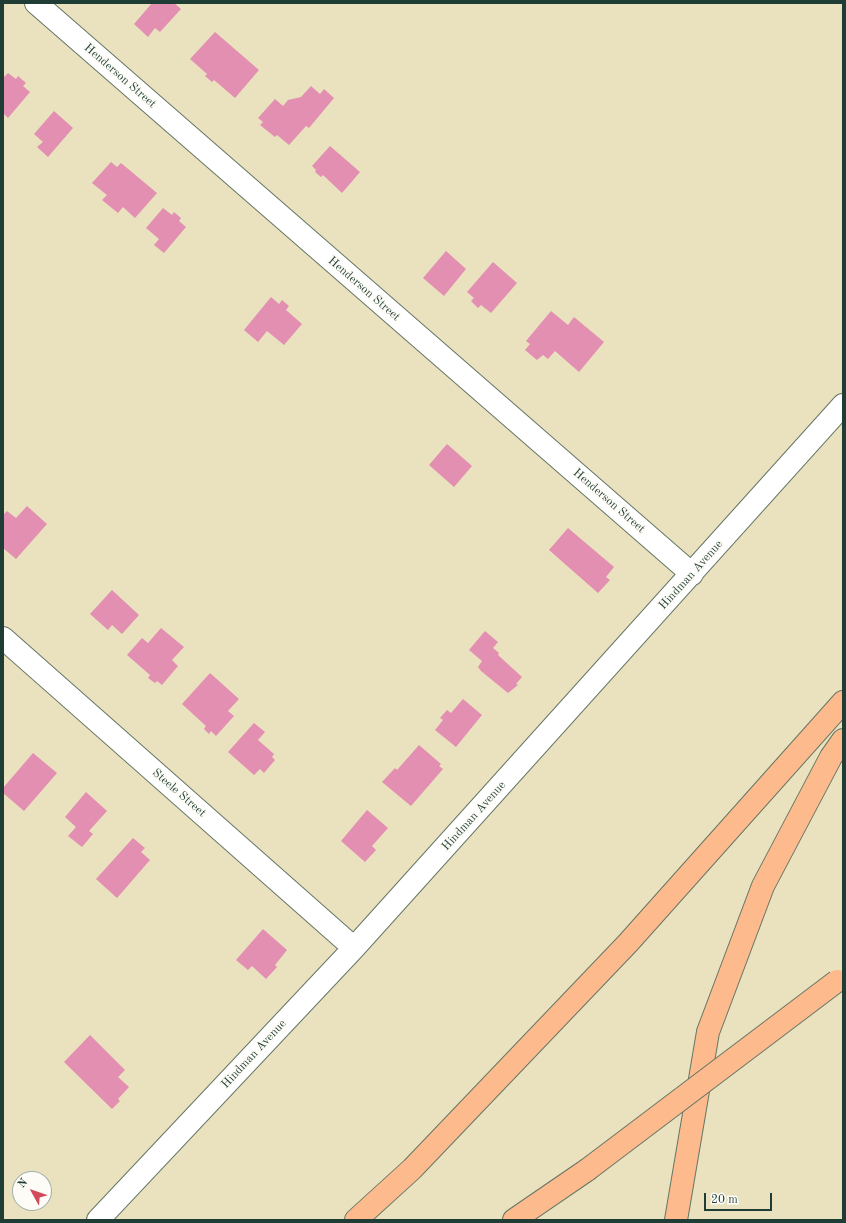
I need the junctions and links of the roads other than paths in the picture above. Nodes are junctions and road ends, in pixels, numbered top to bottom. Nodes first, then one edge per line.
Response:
1 (36, 3) edge
2 (843, 405) edge
3 (692, 574) junction
4 (3, 638) edge
5 (843, 702) edge
6 (843, 740) edge
7 (354, 948) junction
8 (840, 978) edge
9 (98, 1220) edge
10 (356, 1220) edge
11 (514, 1220) edge
12 (676, 1220) edge

1 - 3 street, Henderson Street
2 - 3 street, Hindman Avenue
3 - 7 street, Hindman Avenue
4 - 7 street, Steele Street
5 - 10 highway
6 - 12 highway
7 - 9 street, Hindman Avenue
8 - 11 highway, bridge

